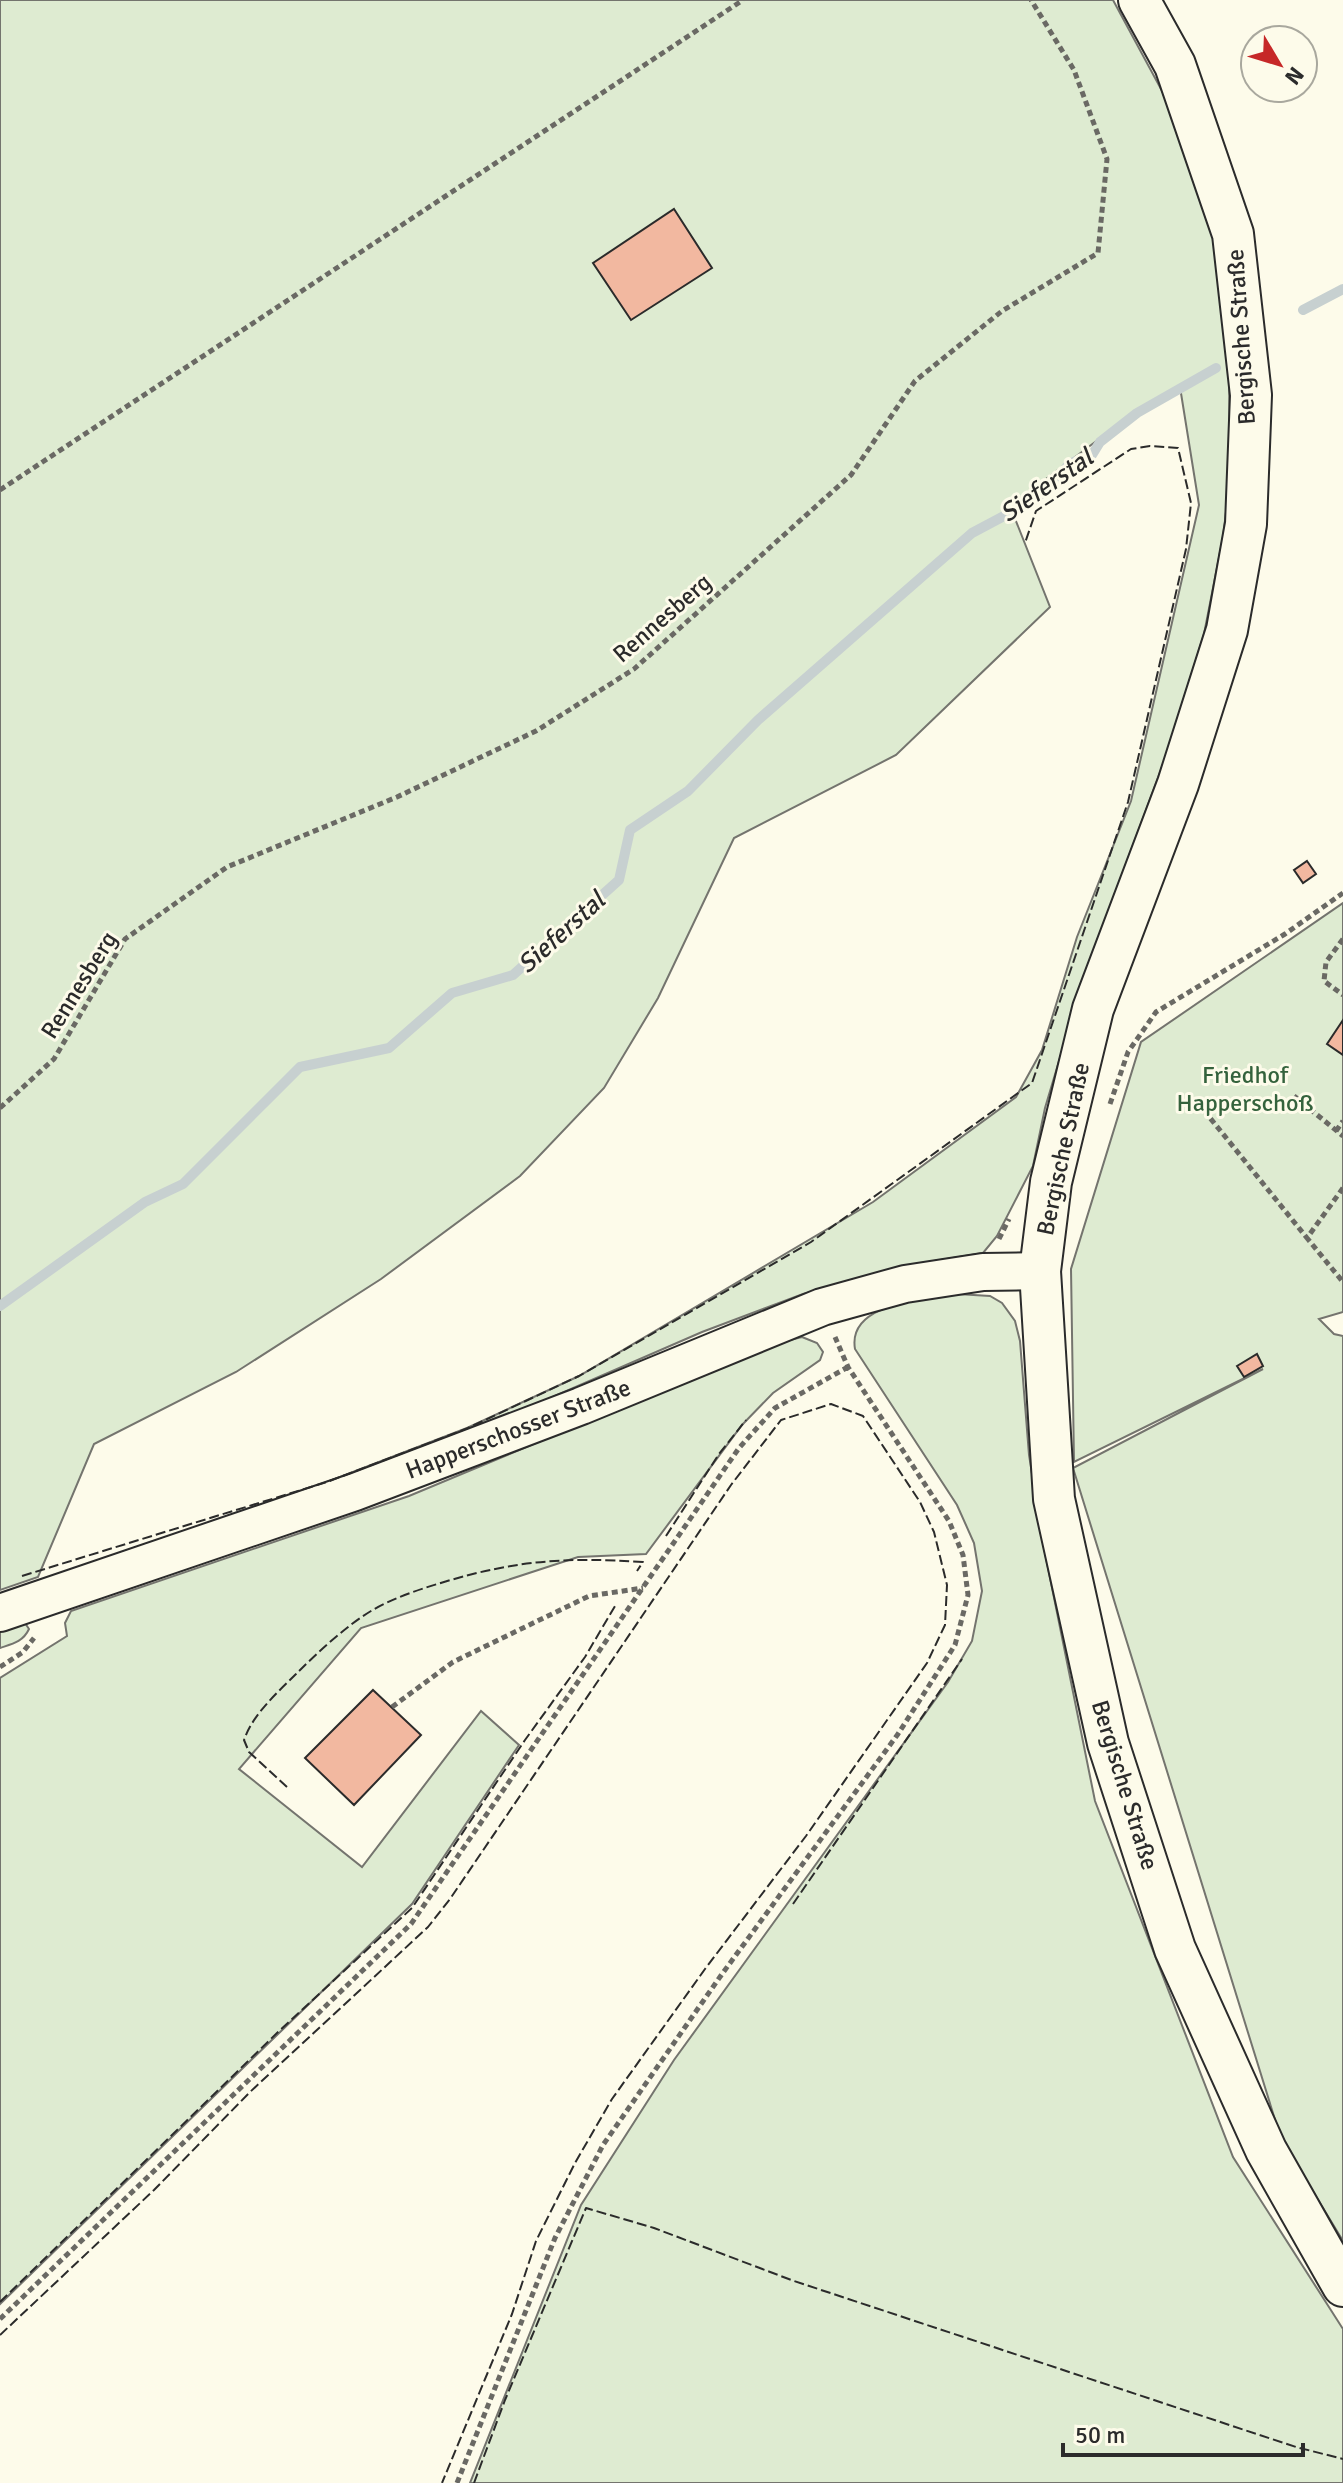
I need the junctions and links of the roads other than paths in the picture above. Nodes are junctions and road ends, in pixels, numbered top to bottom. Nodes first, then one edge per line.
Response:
1 (1139, 0) edge
2 (1040, 1271) junction
3 (0, 1613) edge
4 (1343, 2286) edge

1 - 2 main road, Bergische Straße
2 - 3 street, Happerschosser Straße
2 - 4 main road, Bergische Straße

